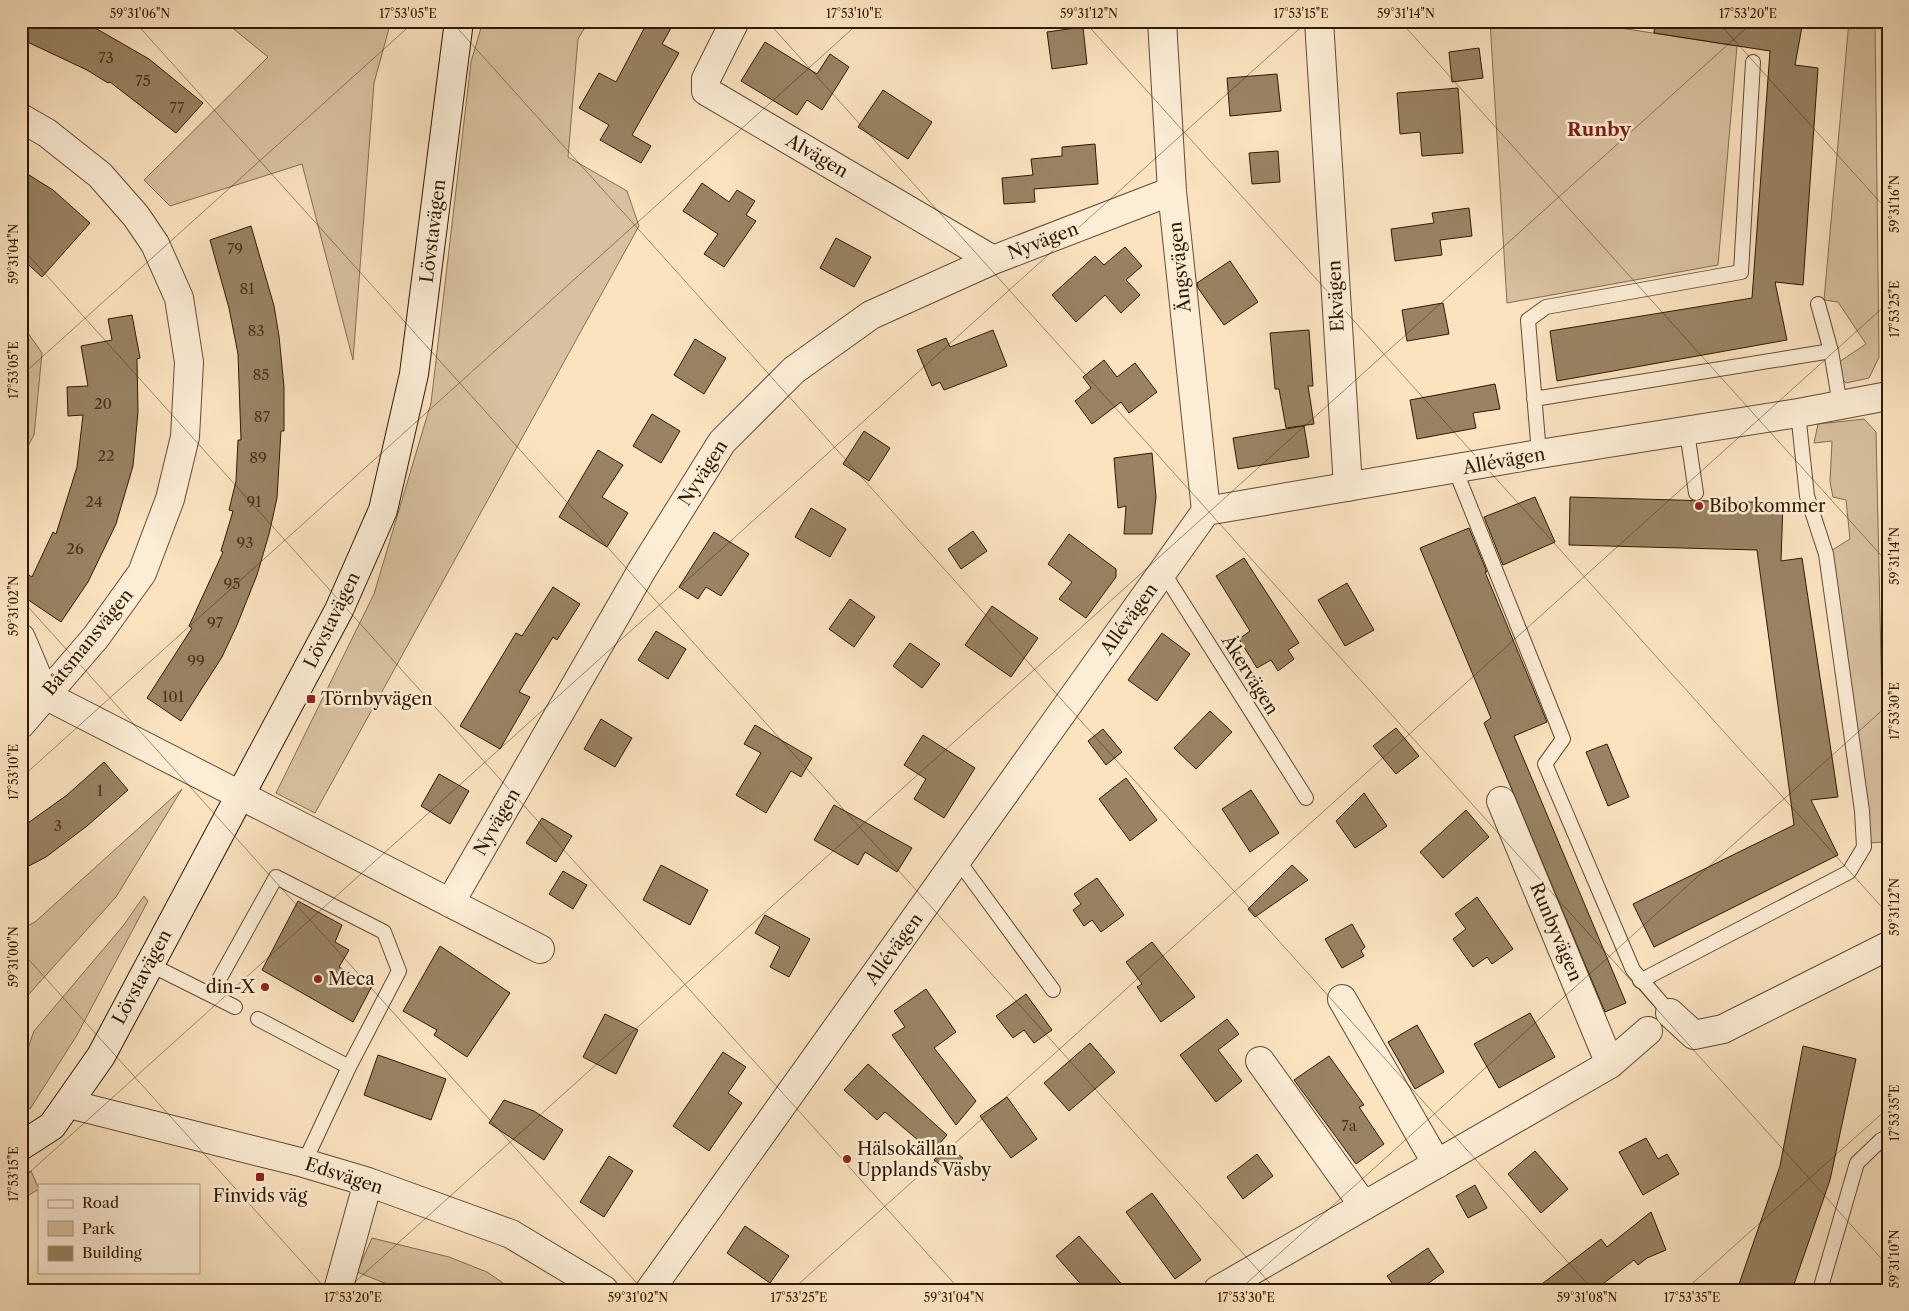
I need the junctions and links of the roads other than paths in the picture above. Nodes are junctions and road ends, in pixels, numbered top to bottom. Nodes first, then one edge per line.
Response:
1 (459, 21) edge
2 (735, 21) edge
3 (1162, 21) edge
4 (1319, 21) edge
5 (1753, 62) dead end
6 (21, 118) edge
7 (1172, 191) junction
8 (993, 260) junction
9 (1818, 304) dead end
10 (1831, 351) junction
11 (1888, 396) edge
12 (1534, 399) junction
13 (1840, 405) junction
14 (1798, 413) junction
15 (1687, 432) junction
16 (1538, 454) junction
17 (1455, 469) junction
18 (1348, 487) junction
19 (1696, 494) dead end
20 (1206, 511) junction
21 (1163, 572) junction
22 (21, 638) edge
23 (45, 696) junction
24 (21, 724) edge
25 (241, 796) junction
26 (1306, 798) dead end
27 (1501, 801) dead end
28 (958, 859) junction
29 (450, 903) junction
30 (1888, 946) edge
31 (540, 949) dead end
32 (148, 964) junction
33 (1640, 981) junction
34 (1053, 990) dead end
35 (211, 994) junction
36 (1342, 999) dead end
37 (235, 1007) dead end
38 (1670, 1013) joint
39 (258, 1019) dead end
40 (1648, 1031) dead end
41 (1260, 1061) dead end
42 (1610, 1064) junction
43 (349, 1067) junction
44 (69, 1104) junction
45 (1888, 1137) edge
46 (21, 1146) edge
47 (304, 1163) junction
48 (1437, 1164) junction
49 (368, 1182) junction
50 (1364, 1206) junction
51 (338, 1290) edge
52 (604, 1290) edge
53 (650, 1290) edge
54 (1218, 1290) edge
55 (1820, 1290) edge

1 - 25 street, Lövstavägen
2 - 8 street, Alvägen
3 - 7 street, Ängsvägen
4 - 18 street, Ekvägen
5 - 12 lane
6 - 23 street, Båtsmansvägen
7 - 8 street, Nyvägen
7 - 20 street, Ängsvägen
8 - 29 street, Nyvägen
9 - 10 lane
10 - 12 lane
10 - 13 lane
11 - 13 street, Allévägen
12 - 16 lane
13 - 14 street, Allévägen
14 - 15 street, Allévägen
14 - 33 lane
15 - 16 street, Allévägen
15 - 19 lane
16 - 17 street, Allévägen
17 - 18 street, Allévägen
17 - 33 lane
18 - 20 street, Allévägen
20 - 21 street, Allévägen
21 - 26 lane, Åkervägen
21 - 28 street, Allévägen
22 - 23 street
23 - 24 street, Båtsmansvägen
23 - 25 street
25 - 29 street
25 - 32 street, Lövstavägen
27 - 42 street, Runbyvägen
28 - 34 lane
28 - 53 street, Allévägen
29 - 31 street
30 - 38 street
32 - 35 lane
32 - 44 street, Lövstavägen
33 - 38 lane
35 - 37 lane
35 - 43 lane
36 - 48 street
39 - 43 lane
40 - 42 street
41 - 50 street
42 - 48 street
43 - 47 lane
44 - 46 street, Lövstavägen
44 - 47 street, Edsvägen
45 - 55 lane
47 - 49 street, Edsvägen
48 - 50 street
49 - 51 street
49 - 52 street, Edsvägen
50 - 54 street

